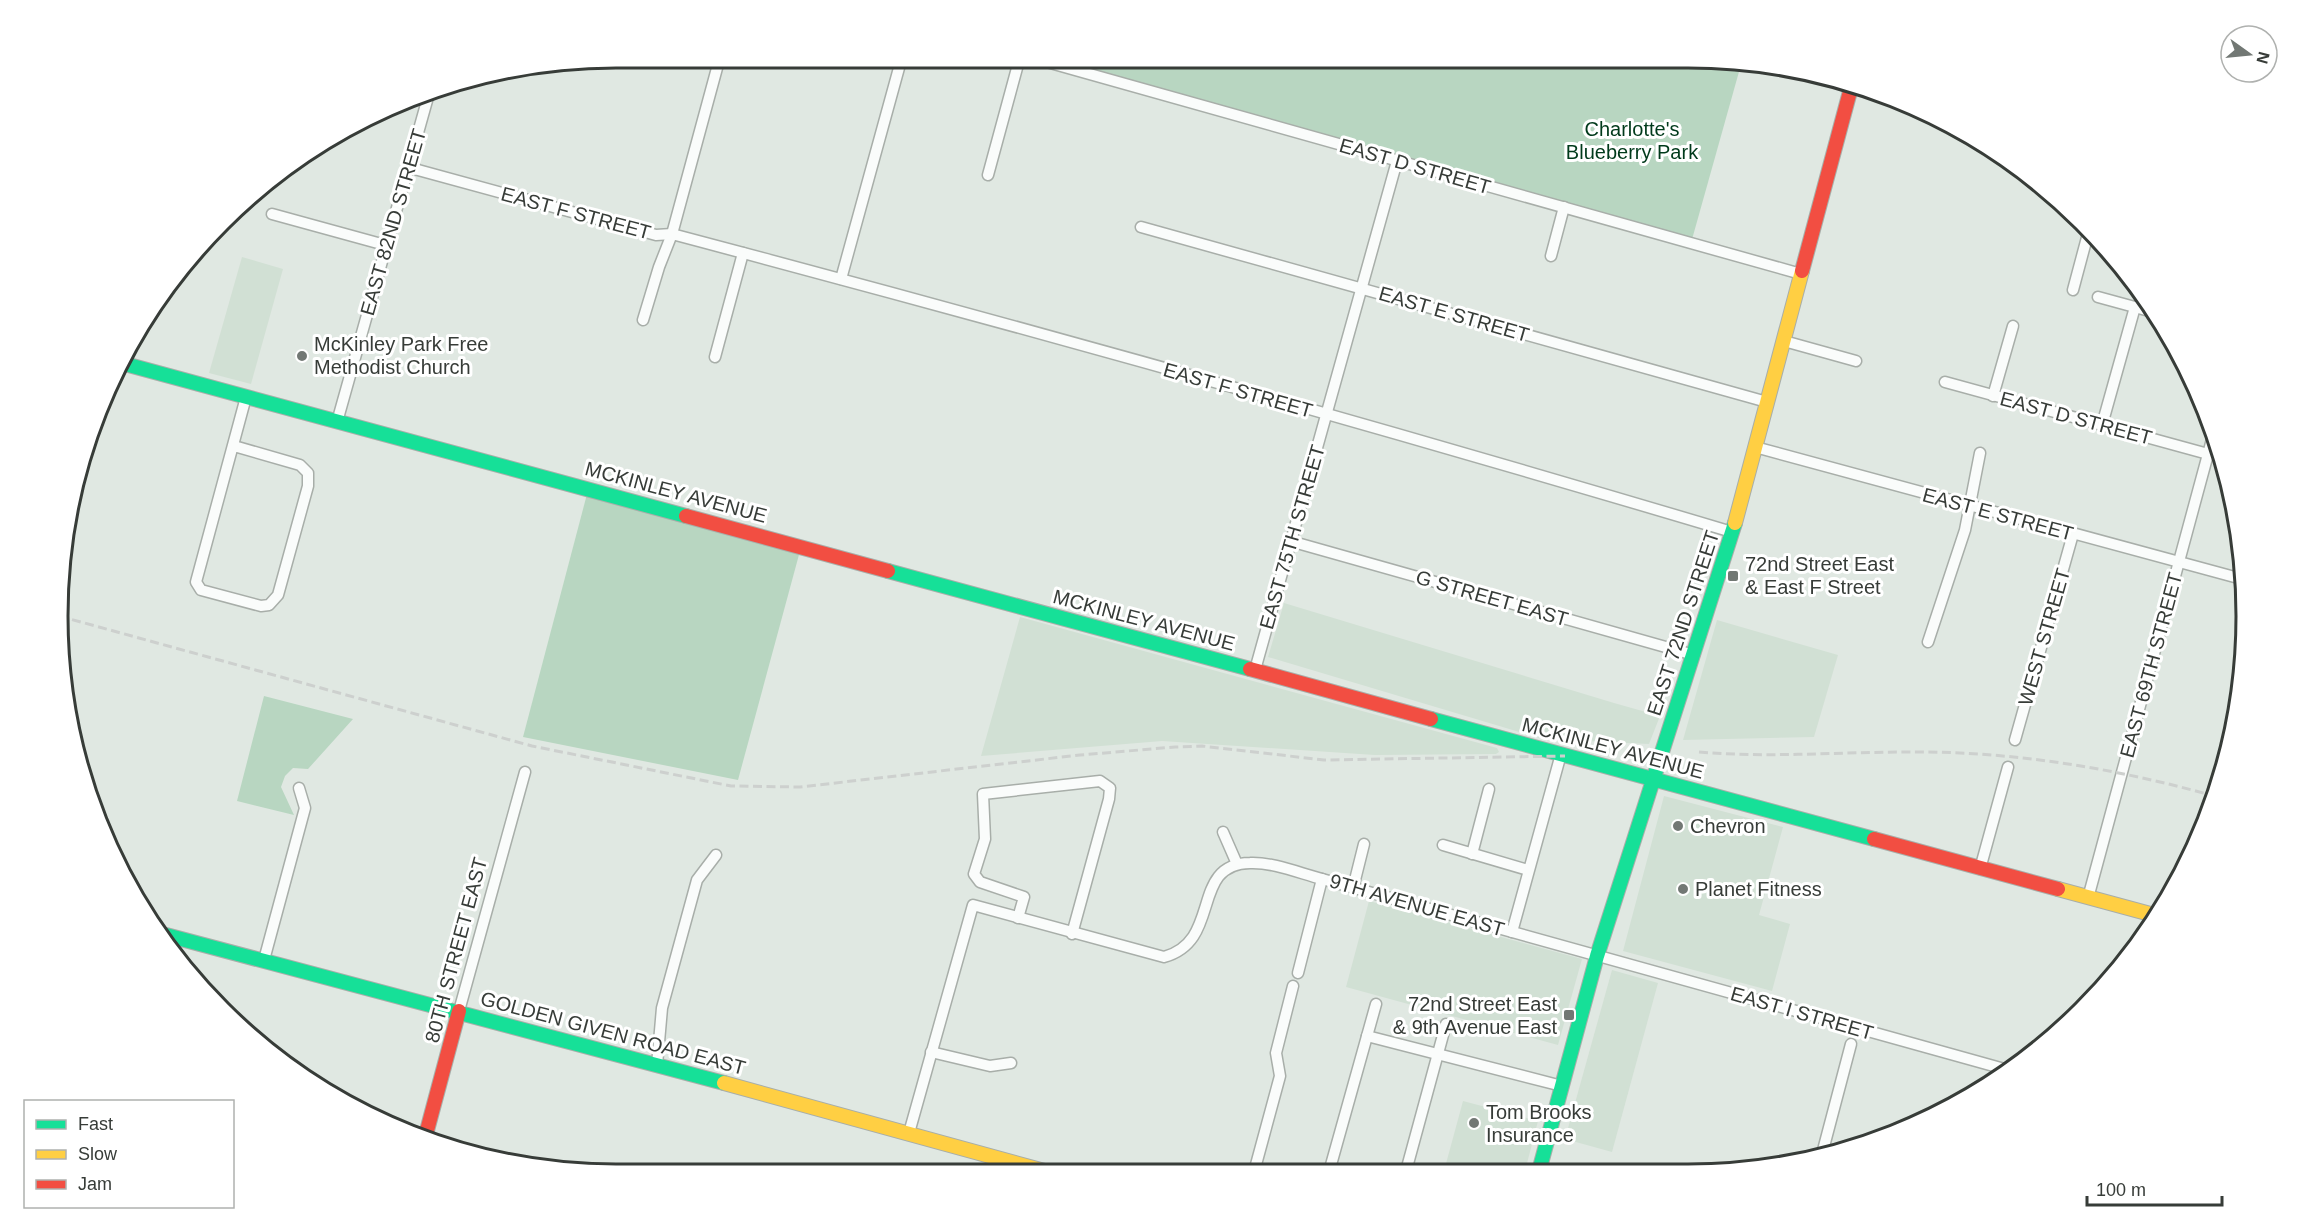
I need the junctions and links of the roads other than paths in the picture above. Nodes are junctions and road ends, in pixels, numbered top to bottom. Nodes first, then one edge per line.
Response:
1 (717, 68) edge
2 (899, 68) edge
3 (1017, 68) edge
4 (1068, 68) edge
5 (1850, 93) edge
6 (427, 102) edge
7 (1397, 160) junction
8 (409, 165) junction
9 (988, 175) dead end
10 (1564, 207) junction
11 (272, 214) dead end
12 (1141, 227) dead end
13 (672, 234) junction
14 (2086, 240) edge
15 (386, 245) junction
16 (743, 253) junction
17 (1551, 256) dead end
18 (1801, 274) junction
19 (841, 279) junction
20 (1361, 288) junction
21 (2073, 290) dead end
22 (2098, 297) dead end
23 (2135, 307) junction
24 (2141, 309) edge
25 (644, 320) dead end
26 (2013, 326) dead end
27 (1784, 341) junction
28 (715, 357) dead end
29 (1856, 361) dead end
30 (128, 365) edge
31 (1945, 382) dead end
32 (1993, 396) junction
33 (246, 397) junction
34 (1767, 402) junction
35 (1326, 414) junction
36 (337, 422) junction
37 (2102, 425) junction
38 (234, 446) junction
39 (1755, 447) junction
40 (2209, 450) edge
41 (1980, 453) dead end
42 (2208, 454) junction
43 (1969, 507) junction
44 (1732, 532) junction
45 (2073, 534) junction
46 (1290, 541) junction
47 (2179, 562) junction
48 (2234, 577) edge
49 (1928, 642) dead end
50 (1694, 655) junction
51 (1255, 670) junction
52 (2015, 740) dead end
53 (1561, 754) junction
54 (2008, 767) dead end
55 (525, 772) dead end
56 (1653, 778) junction
57 (300, 788) dead end
58 (1489, 789) dead end
59 (1223, 832) dead end
60 (1364, 844) dead end
61 (1443, 845) dead end
62 (1472, 854) junction
63 (716, 855) dead end
64 (1237, 864) junction
65 (1980, 869) junction
66 (1528, 870) junction
67 (1322, 879) junction
68 (1353, 888) junction
69 (2088, 898) junction
70 (2148, 913) edge
71 (1018, 918) junction
72 (1512, 932) junction
73 (1072, 934) junction
74 (171, 936) edge
75 (1597, 956) junction
76 (264, 960) junction
77 (1298, 973) dead end
78 (1293, 986) dead end
79 (1376, 1004) dead end
80 (459, 1011) junction
81 (1446, 1023) dead end
82 (1367, 1035) junction
83 (1851, 1044) dead end
84 (931, 1052) junction
85 (1438, 1054) junction
86 (1011, 1063) dead end
87 (657, 1065) junction
88 (1998, 1067) edge
89 (1562, 1086) junction
90 (426, 1130) edge
91 (909, 1133) junction
92 (1824, 1147) edge
93 (1019, 1164) edge
94 (1256, 1164) edge
95 (1331, 1164) edge
96 (1408, 1164) edge
97 (1541, 1164) edge

1 - 13 street
2 - 19 street
3 - 9 street
4 - 7 street, EAST D STREET
5 - 18 street, EAST 72ND STREET
6 - 8 street, EAST 82ND STREET
7 - 10 street, EAST D STREET
7 - 20 street, EAST 75TH STREET
8 - 13 street, EAST F STREET
8 - 15 street, EAST 82ND STREET
10 - 17 street
10 - 18 street, EAST D STREET
11 - 15 street
12 - 20 street, EAST E STREET
13 - 16 street, EAST F STREET
13 - 25 street
14 - 21 street
15 - 36 street, EAST 82ND STREET
16 - 19 street, EAST F STREET
16 - 28 street
18 - 27 street, EAST 72ND STREET
19 - 35 street, EAST F STREET
20 - 34 street, EAST E STREET
20 - 35 street, EAST 75TH STREET
22 - 23 street
23 - 24 street
23 - 37 street
26 - 32 street
27 - 29 street
27 - 34 street, EAST 72ND STREET
30 - 33 street, MCKINLEY AVENUE
31 - 32 street, EAST D STREET
32 - 37 street, EAST D STREET
33 - 36 street, MCKINLEY AVENUE
33 - 38 street
34 - 39 street, EAST 72ND STREET
35 - 44 street, EAST F STREET
35 - 46 street, EAST 75TH STREET
36 - 51 street, MCKINLEY AVENUE
37 - 42 street, EAST D STREET
38 - 38 street
39 - 43 street, EAST E STREET
39 - 44 street, EAST 72ND STREET
40 - 42 street, EAST 69TH STREET
41 - 43 street
42 - 47 street, EAST 69TH STREET
43 - 45 street, EAST E STREET
43 - 49 street
44 - 50 street, EAST 72ND STREET
45 - 47 street, EAST E STREET
45 - 52 street, WEST STREET
46 - 50 street, G STREET EAST
46 - 51 street, EAST 75TH STREET
47 - 48 street, EAST E STREET
47 - 69 street, EAST 69TH STREET
50 - 56 street, EAST 72ND STREET
51 - 53 street, MCKINLEY AVENUE
53 - 56 street, MCKINLEY AVENUE
53 - 66 street
54 - 65 street
55 - 80 street, 80TH STREET EAST
56 - 65 street, MCKINLEY AVENUE
56 - 75 street, EAST 72ND STREET
57 - 76 street
58 - 62 street
59 - 64 street
60 - 68 street
61 - 62 street
62 - 66 street
63 - 87 street
64 - 67 street, 9TH AVENUE EAST
64 - 73 street
65 - 69 street, MCKINLEY AVENUE
66 - 72 street
67 - 68 street, 9TH AVENUE EAST
67 - 77 street
68 - 72 street, 9TH AVENUE EAST
69 - 70 street, MCKINLEY AVENUE
71 - 73 street
71 - 73 street
71 - 84 street
72 - 75 street, 9TH AVENUE EAST
74 - 76 street, GOLDEN GIVEN ROAD EAST
75 - 88 street, EAST I STREET
75 - 89 street, EAST 72ND STREET
76 - 80 street, GOLDEN GIVEN ROAD EAST
78 - 94 street
79 - 82 street
80 - 87 street, GOLDEN GIVEN ROAD EAST
80 - 90 street, 80TH STREET EAST
81 - 85 street
82 - 85 street
82 - 95 street
83 - 92 street
84 - 86 street
84 - 91 street
85 - 89 street
85 - 96 street
87 - 91 street, GOLDEN GIVEN ROAD EAST
89 - 97 street, EAST 72ND STREET
91 - 93 street, GOLDEN GIVEN ROAD EAST

